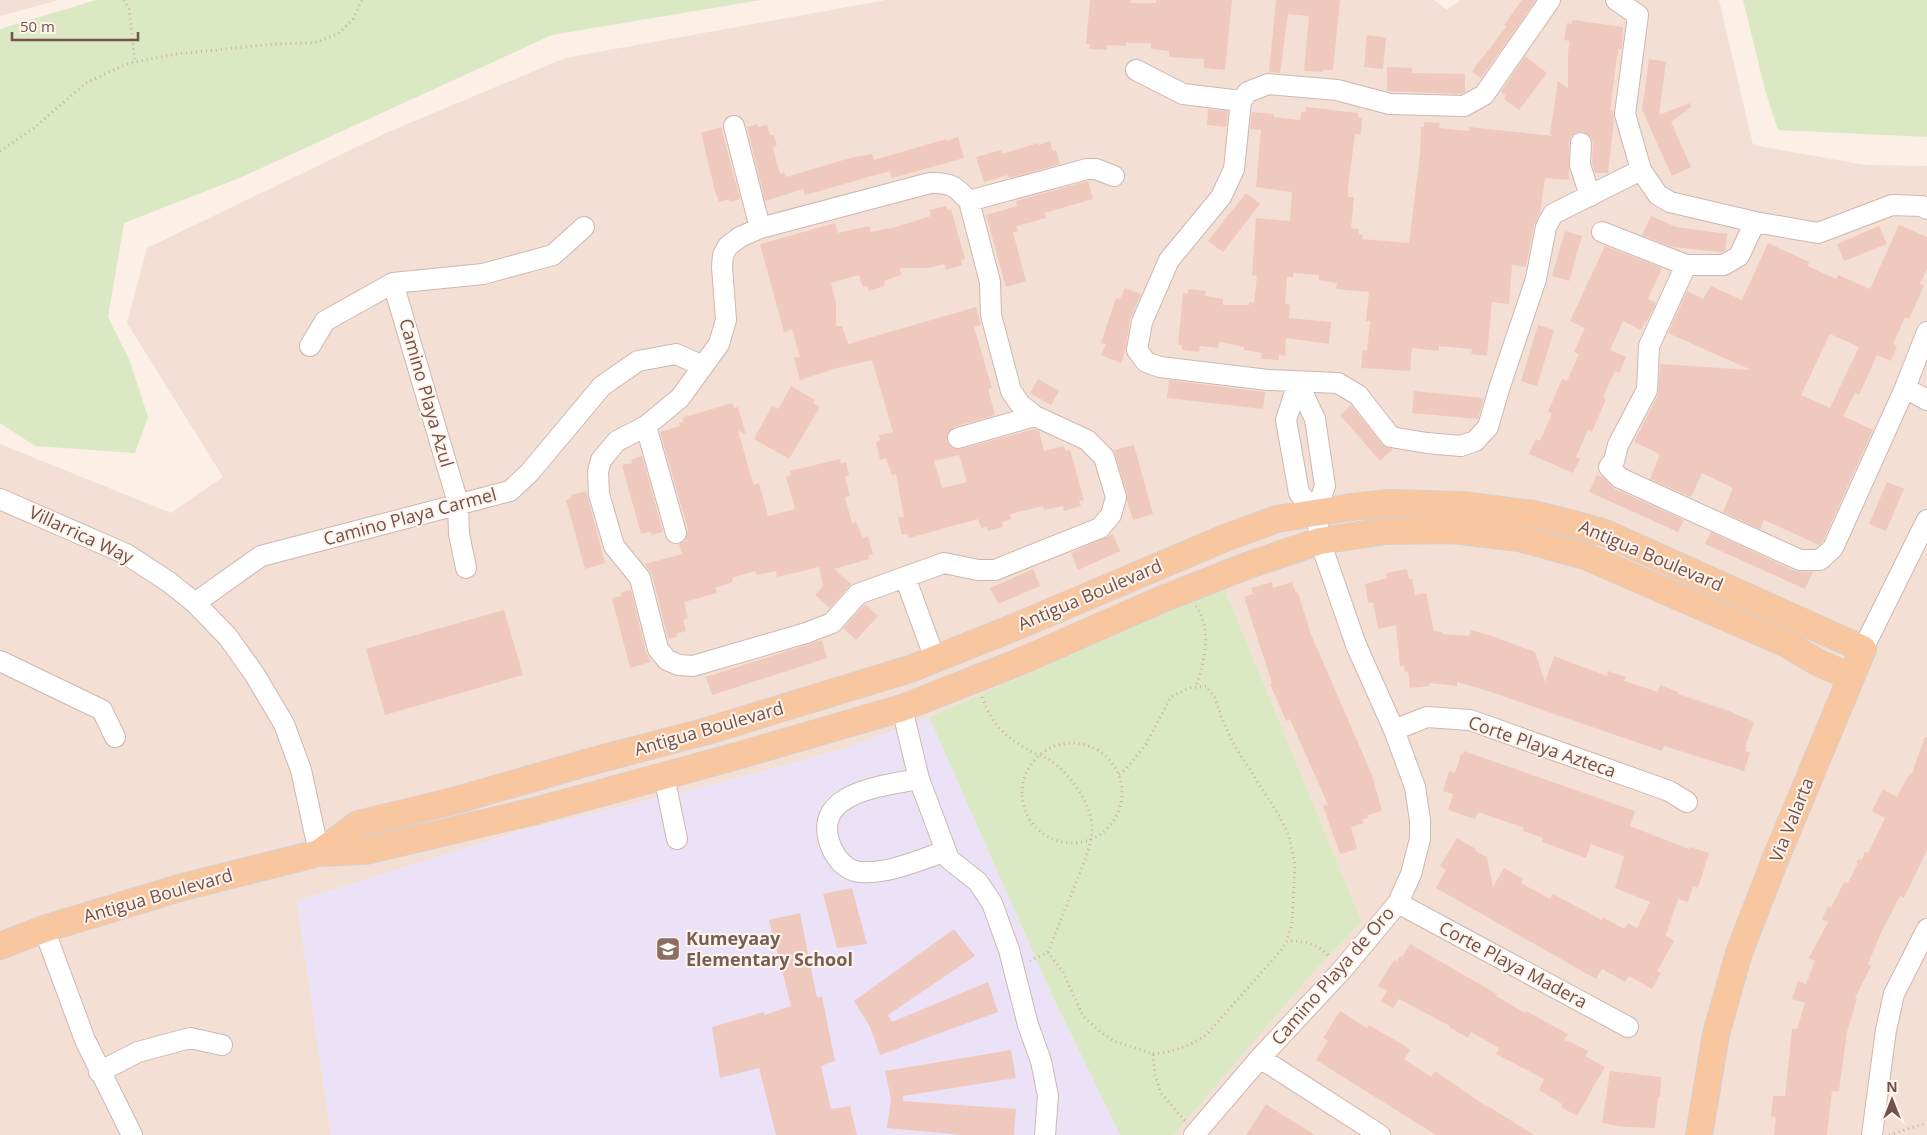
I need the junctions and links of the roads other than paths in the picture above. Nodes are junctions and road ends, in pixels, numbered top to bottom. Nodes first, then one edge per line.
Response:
1 (1550, 0) edge
2 (1616, 0) edge
3 (1136, 70) dead end
4 (1241, 101) junction
5 (734, 126) dead end
6 (1580, 143) dead end
7 (1641, 170) junction
8 (1114, 176) dead end
9 (1590, 196) junction
10 (969, 201) junction
11 (1927, 209) edge
12 (1755, 222) junction
13 (584, 227) dead end
14 (760, 228) junction
15 (1602, 232) dead end
16 (1686, 265) junction
17 (393, 283) junction
18 (1927, 332) edge
19 (310, 346) dead end
20 (703, 366) junction
21 (1298, 383) junction
22 (1905, 388) junction
23 (1927, 400) edge
24 (1035, 416) junction
25 (646, 426) junction
26 (958, 438) dead end
27 (0, 499) edge
28 (458, 504) junction
29 (1316, 512) junction
30 (1927, 520) edge
31 (676, 533) dead end
32 (1320, 541) junction
33 (466, 568) dead end
34 (905, 577) junction
35 (195, 604) junction
36 (1863, 648) junction
37 (935, 659) junction
38 (2, 668) edge
39 (1851, 677) junction
40 (932, 695) junction
41 (902, 708) junction
42 (1394, 730) junction
43 (115, 737) dead end
44 (684, 737) junction
45 (664, 776) junction
46 (920, 779) junction
47 (1687, 802) dead end
48 (677, 839) dead end
49 (946, 851) junction
50 (319, 853) junction
51 (1398, 903) junction
52 (44, 929) junction
53 (1927, 929) edge
54 (0, 946) edge
55 (1628, 1027) dead end
56 (222, 1045) dead end
57 (1260, 1058) junction
58 (99, 1072) junction
59 (1194, 1134) edge
60 (132, 1135) edge
61 (1045, 1135) edge
62 (1380, 1135) edge
63 (1699, 1135) edge
64 (1872, 1135) edge

1 - 4 street
2 - 7 street
3 - 4 street
4 - 21 street
5 - 14 street
6 - 9 street
7 - 9 street
7 - 12 street
8 - 10 street
9 - 21 street
10 - 14 street
10 - 24 street
11 - 12 street
12 - 16 street
13 - 17 street
14 - 20 street
15 - 16 street
16 - 22 street
17 - 19 street
17 - 28 street, Camino Playa Azul
18 - 22 street
20 - 25 street
20 - 28 street, Camino Playa Carmel
21 - 29 street
21 - 29 street
22 - 23 street
24 - 26 street
24 - 34 street
25 - 31 street
25 - 34 street
27 - 35 street, Villarrica Way
28 - 33 street, Camino Playa Azul
28 - 35 street, Camino Playa Carmel
29 - 32 street, Camino Playa de Oro
29 - 36 main road, Antigua Boulevard
29 - 37 main road, Antigua Boulevard
30 - 36 street, Via Valarta
32 - 39 main road, Antigua Boulevard
32 - 40 main road, Antigua Boulevard
32 - 42 street, Camino Playa de Oro
34 - 37 street
35 - 50 street, Villarrica Way
36 - 39 main road, Via Valarta
37 - 40 main road
37 - 44 main road, Antigua Boulevard
38 - 43 street
39 - 63 main road, Via Valarta
40 - 41 main road, Antigua Boulevard
41 - 45 main road, Antigua Boulevard
41 - 46 street
42 - 47 street, Corte Playa Azteca
42 - 51 street, Camino Playa de Oro
44 - 45 main road
44 - 50 main road, Antigua Boulevard
45 - 48 street
45 - 50 main road, Antigua Boulevard
46 - 49 street
46 - 49 street
49 - 61 street
50 - 52 main road, Antigua Boulevard
51 - 55 street, Corte Playa Madera
51 - 57 street, Camino Playa de Oro
52 - 54 main road, Antigua Boulevard
52 - 58 street
53 - 64 street
56 - 58 street
57 - 59 street, Camino Playa de Oro
57 - 62 street
58 - 60 street

